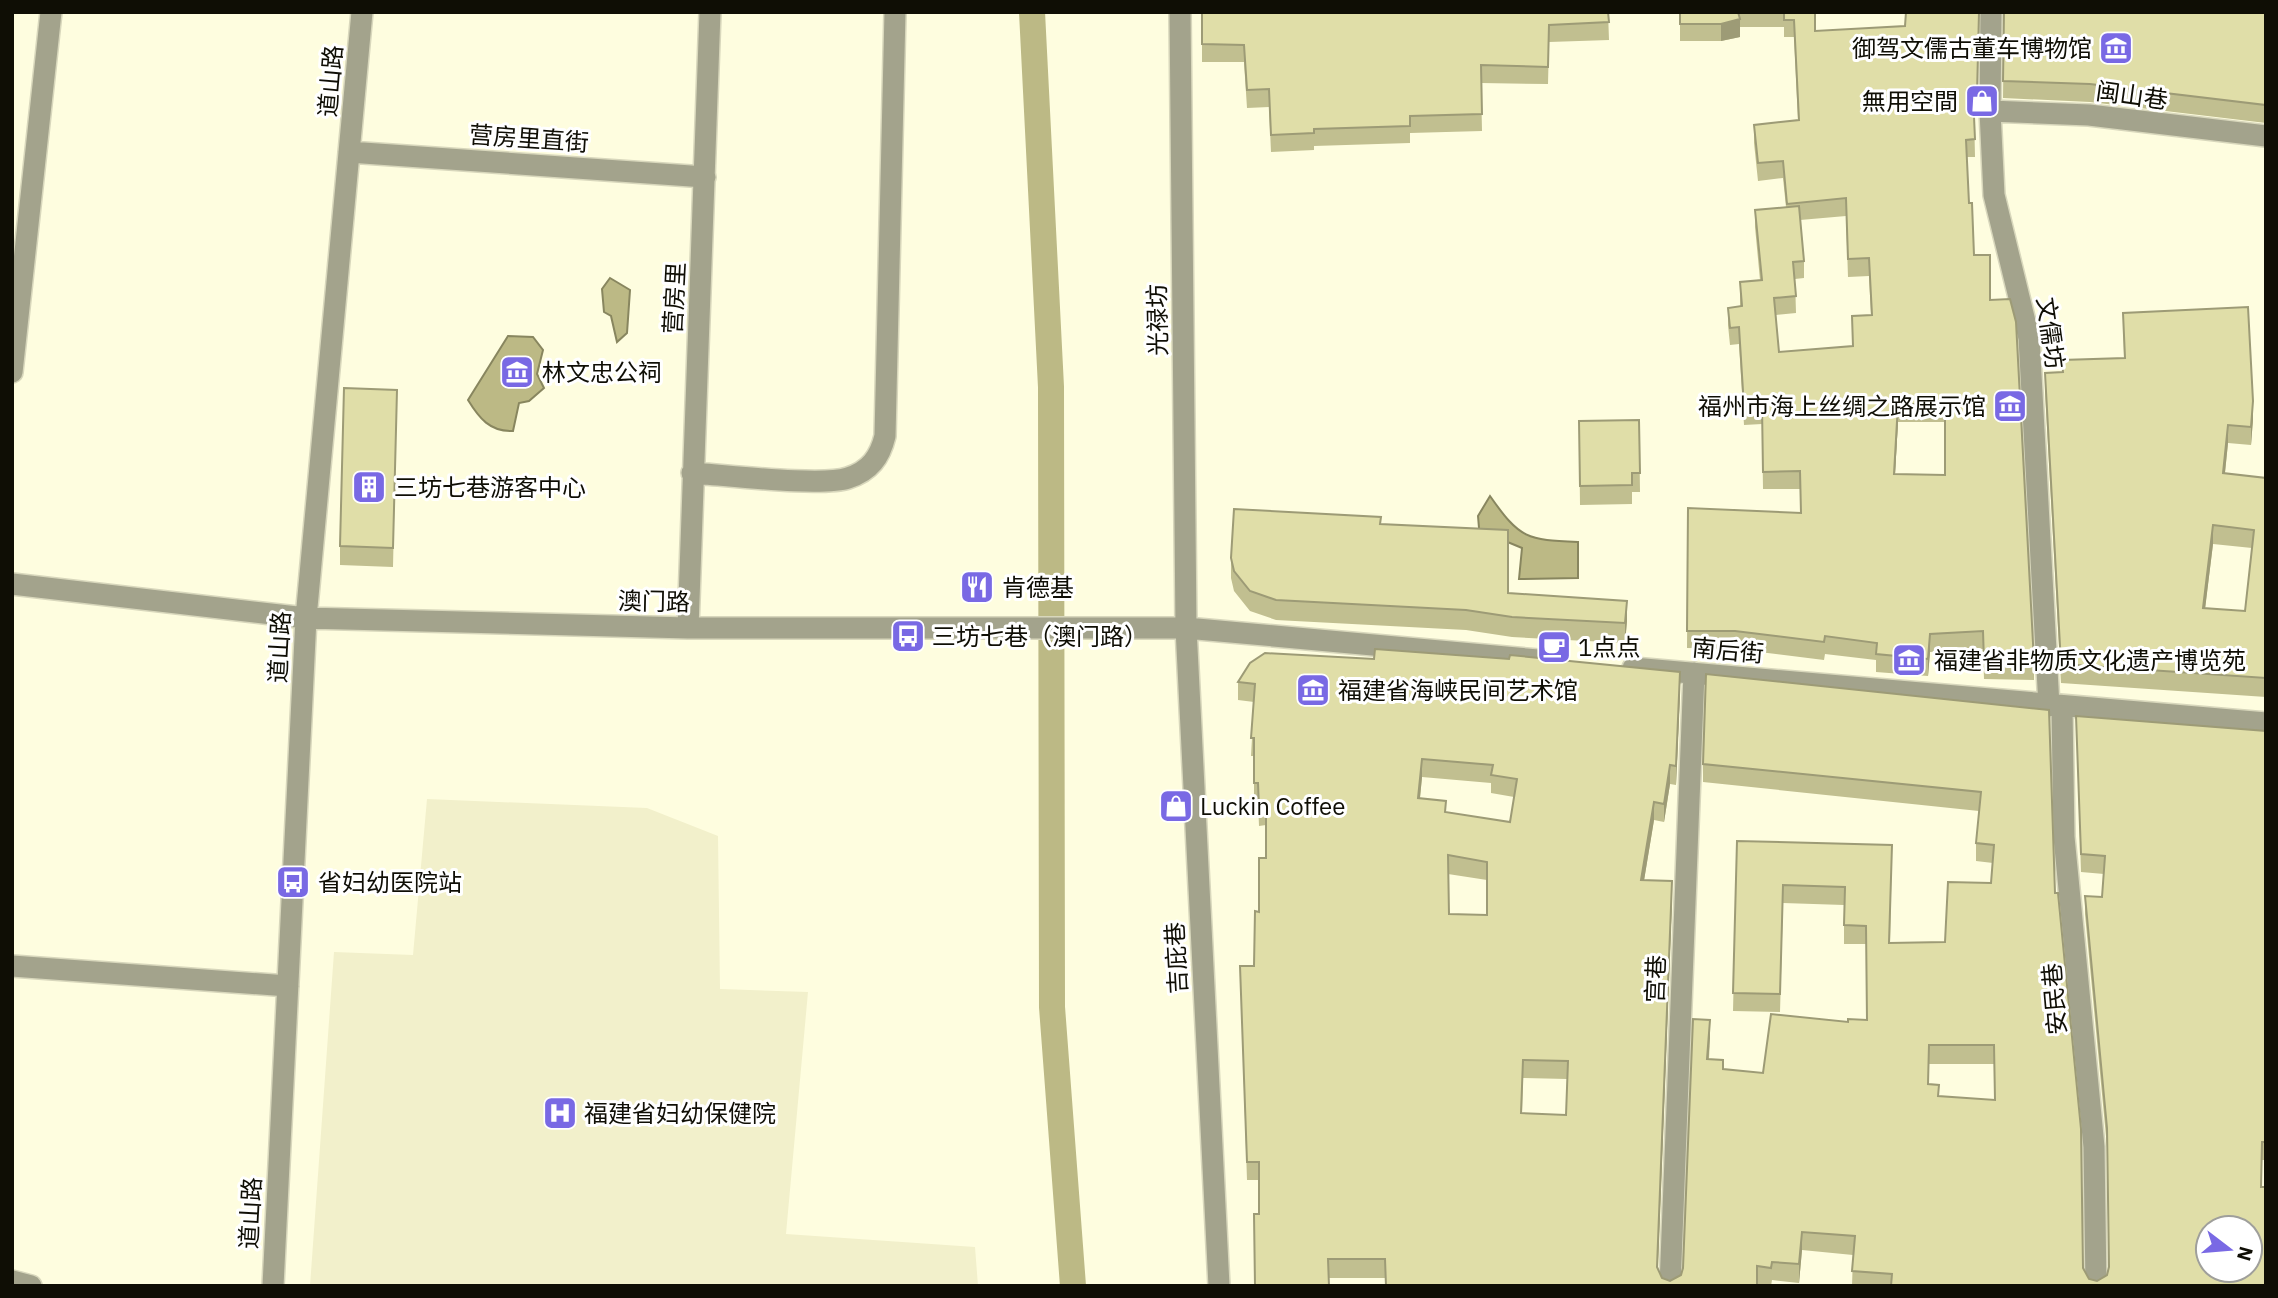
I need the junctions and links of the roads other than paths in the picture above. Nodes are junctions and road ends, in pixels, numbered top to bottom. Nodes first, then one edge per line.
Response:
1 (51, 12) edge
2 (362, 12) edge
3 (710, 12) edge
4 (895, 12) edge
5 (1180, 12) edge
6 (1991, 12) edge
7 (1990, 111) junction
8 (2266, 136) edge
9 (349, 152) junction
10 (705, 177) junction
11 (12, 372) edge
12 (692, 473) junction
13 (12, 584) edge
14 (306, 618) junction
15 (688, 628) junction
16 (1186, 628) junction
17 (1558, 661) edge
18 (1613, 666) edge
19 (1694, 673) junction
20 (2055, 707) junction
21 (2266, 723) edge
22 (12, 966) edge
23 (288, 986) junction
24 (12, 1280) edge
25 (32, 1286) edge
26 (273, 1286) edge
27 (1219, 1286) edge
28 (1670, 1286) edge
29 (2096, 1286) edge

1 - 11 street
2 - 9 street, 道山路
3 - 10 street, 营房里
4 - 12 street
5 - 16 street, 光禄坊
6 - 7 street, 文儒坊
7 - 8 street, 闽山巷
7 - 20 street, 文儒坊
9 - 10 street, 营房里直街
9 - 14 street, 道山路
10 - 12 street, 营房里
12 - 15 street, 营房里
13 - 14 street, 澳门路
14 - 15 street, 澳门路
14 - 23 street, 道山路
15 - 16 street, 澳门路
16 - 17 street
16 - 27 street, 吉庇巷
18 - 19 street, 南后街
19 - 20 street, 南后街
19 - 28 street, 宫巷
20 - 21 street, 南后街
20 - 29 street, 安民巷
22 - 23 street
23 - 26 street, 道山路
24 - 25 street

